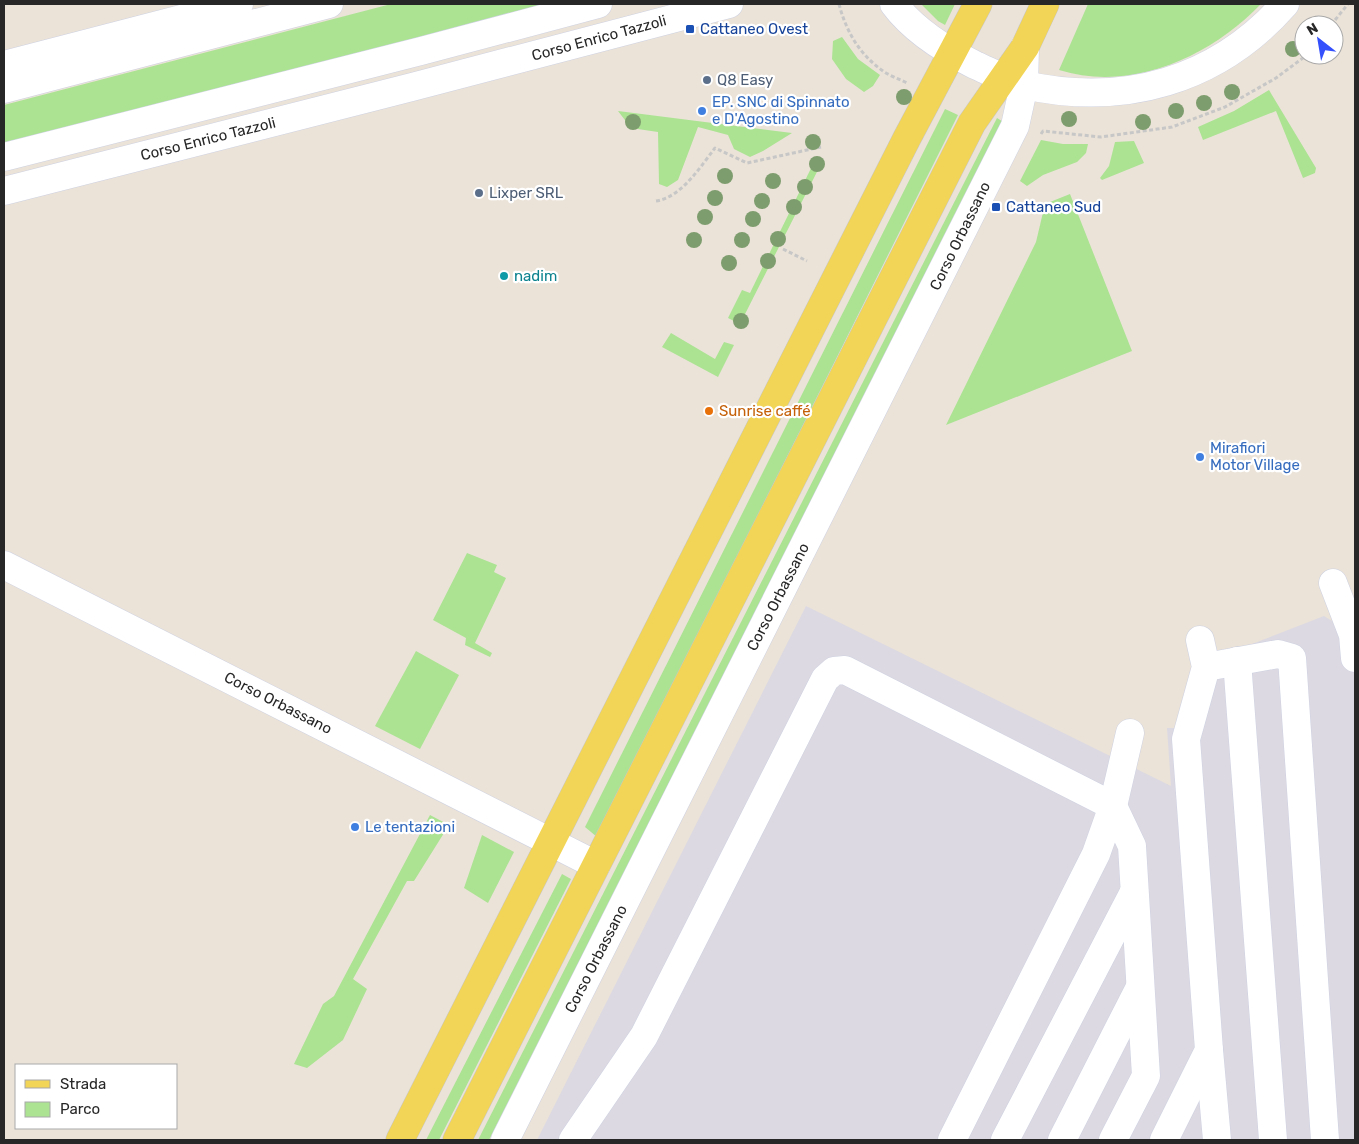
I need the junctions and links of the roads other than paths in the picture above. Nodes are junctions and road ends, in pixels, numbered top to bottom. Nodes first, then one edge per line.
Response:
1 (239, 4) edge
2 (329, 4) edge
3 (598, 4) edge
4 (729, 4) edge
5 (894, 4) edge
6 (978, 4) edge
7 (1045, 4) edge
8 (1285, 4) edge
9 (952, 53) junction
10 (4, 65) edge
11 (331, 74) junction
12 (1014, 81) junction
13 (412, 87) junction
14 (4, 89) edge
15 (4, 158) edge
16 (4, 191) edge
17 (4, 565) edge
18 (1333, 583) dead end
19 (1200, 640) dead end
20 (1354, 642) edge
21 (1237, 661) junction
22 (1206, 667) junction
23 (1130, 733) dead end
24 (1113, 806) junction
25 (552, 842) junction
26 (596, 864) junction
27 (1134, 892) junction
28 (1140, 986) junction
29 (1209, 1050) junction
30 (1165, 1139) edge
31 (400, 1140) edge
32 (457, 1140) edge
33 (504, 1140) edge
34 (573, 1140) edge
35 (952, 1140) edge
36 (1005, 1140) edge
37 (1062, 1140) edge
38 (1113, 1140) edge
39 (1217, 1140) edge
40 (1273, 1140) edge
41 (1325, 1140) edge

1 - 10 street
2 - 14 street
3 - 11 street, Corso Enrico Tazzoli
4 - 13 street, Corso Enrico Tazzoli
5 - 9 street
6 - 9 main road
7 - 12 main road, Corso Orbassano
8 - 12 street
9 - 12 street
9 - 25 main road
11 - 13 street, Corso Enrico Tazzoli
11 - 15 street, Corso Enrico Tazzoli
12 - 26 main road, Corso Orbassano
12 - 33 street, Corso Orbassano
13 - 16 street, Corso Enrico Tazzoli
17 - 25 street, Corso Orbassano
18 - 20 street
19 - 22 street
21 - 22 street
21 - 40 street
21 - 41 street
22 - 29 street
23 - 24 street
24 - 27 street
24 - 34 street
24 - 35 street
25 - 26 street, Corso Orbassano
25 - 31 main road
26 - 32 main road, Corso Orbassano
27 - 28 street
27 - 36 street
28 - 37 street
28 - 38 street
29 - 30 street
29 - 39 street

